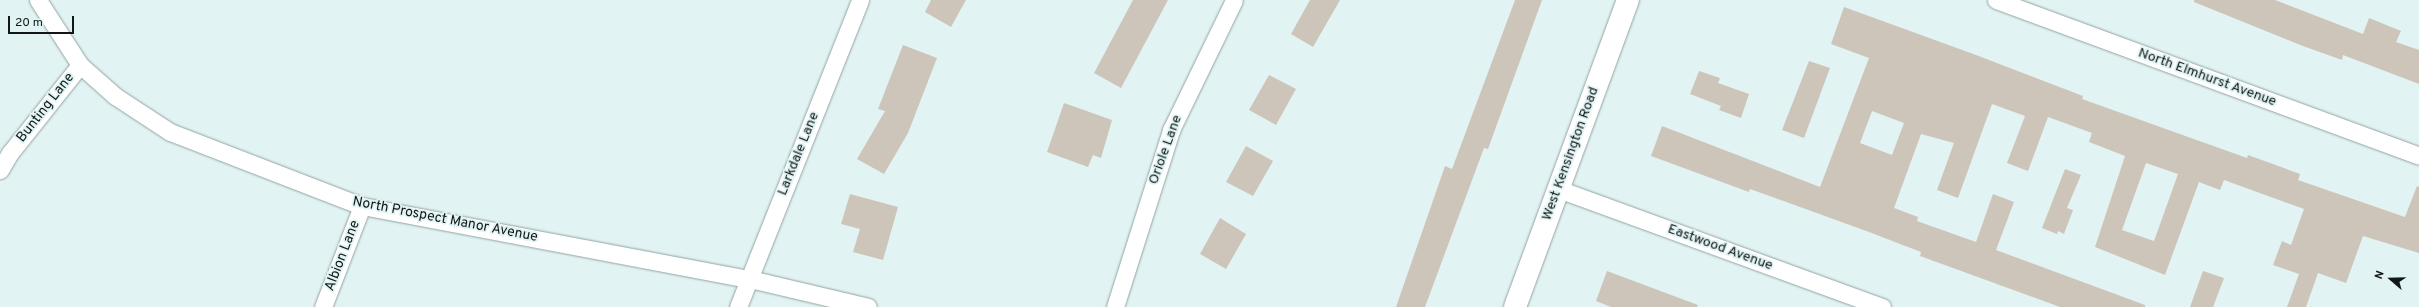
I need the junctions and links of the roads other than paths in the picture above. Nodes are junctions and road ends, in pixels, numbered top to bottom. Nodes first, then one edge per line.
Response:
1 (38, 0) edge
2 (860, 0) edge
3 (1234, 0) edge
4 (1628, 0) edge
5 (1996, 0) edge
6 (80, 65) junction
7 (2419, 156) edge
8 (0, 170) edge
9 (1558, 190) junction
10 (362, 206) junction
11 (750, 278) junction
12 (323, 307) edge
13 (738, 307) edge
14 (868, 307) edge
15 (1115, 307) edge
16 (1514, 307) edge
17 (1882, 307) edge

1 - 6 street, North Prospect Manor Avenue
2 - 11 street, Larkdale Lane
3 - 15 street, Oriole Lane
4 - 9 main road, West Kensington Road
5 - 7 street, North Elmhurst Avenue
6 - 8 street, Bunting Lane
6 - 10 street, North Prospect Manor Avenue
9 - 16 main road, West Kensington Road
9 - 17 street, Eastwood Avenue
10 - 11 street, North Prospect Manor Avenue
10 - 12 street, Albion Lane
11 - 13 street, Larkdale Lane
11 - 14 street, North Prospect Manor Avenue

